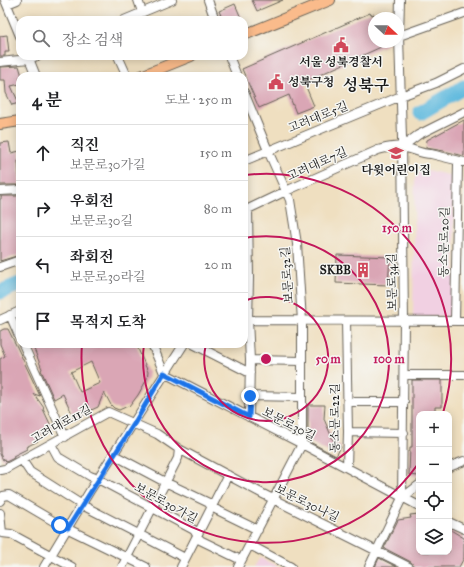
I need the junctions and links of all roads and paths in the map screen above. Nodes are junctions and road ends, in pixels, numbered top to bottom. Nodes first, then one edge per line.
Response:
1 (17, 0) edge
2 (138, 0) edge
3 (172, 0) edge
4 (208, 0) edge
5 (330, 0) edge
6 (400, 0) edge
7 (6, 2) edge
8 (142, 12) junction
9 (400, 12) edge
10 (464, 13) edge
11 (133, 16) edge
12 (214, 16) edge
13 (16, 26) edge
14 (248, 33) edge
15 (404, 34) edge
16 (399, 48) edge
17 (16, 60) edge
18 (33, 60) edge
19 (120, 60) edge
20 (181, 60) edge
21 (231, 60) edge
22 (0, 62) edge
23 (464, 69) edge
24 (35, 72) edge
25 (125, 72) edge
26 (151, 72) edge
27 (235, 72) edge
28 (401, 96) junction
29 (248, 109) edge
30 (464, 112) edge
31 (16, 122) edge
32 (0, 124) edge
33 (402, 146) junction
34 (269, 153) junction
35 (248, 160) edge
36 (462, 164) edge
37 (16, 190) edge
38 (286, 190) junction
39 (0, 191) edge
40 (248, 209) edge
41 (16, 261) edge
42 (0, 267) edge
43 (16, 313) edge
44 (10, 316) junction
45 (0, 320) edge
46 (248, 320) edge
47 (346, 321) junction
48 (455, 321) junction
49 (464, 321) edge
50 (302, 322) junction
51 (404, 322) junction
52 (16, 329) edge
53 (248, 340) edge
54 (25, 348) edge
55 (154, 348) edge
56 (181, 348) edge
57 (201, 348) edge
58 (250, 360) junction
59 (302, 361) junction
60 (164, 373) junction
61 (250, 373) junction
62 (404, 375) junction
63 (464, 375) edge
64 (250, 396) junction
65 (302, 397) junction
66 (348, 402) junction
67 (404, 402) junction
68 (249, 417) junction
69 (134, 424) junction
70 (348, 432) junction
71 (404, 433) junction
72 (65, 436) junction
73 (51, 444) junction
74 (302, 444) junction
75 (179, 449) junction
76 (114, 455) junction
77 (22, 460) junction
78 (464, 461) edge
79 (452, 466) edge
80 (347, 468) junction
81 (0, 470) edge
82 (228, 475) junction
83 (98, 479) junction
84 (165, 482) junction
85 (416, 487) edge
86 (273, 498) junction
87 (402, 498) junction
88 (0, 501) edge
89 (82, 505) junction
90 (416, 505) edge
91 (211, 507) junction
92 (152, 508) junction
93 (0, 513) edge
94 (452, 523) edge
95 (68, 528) junction
96 (464, 529) edge
97 (258, 530) junction
98 (1, 534) edge
99 (138, 534) junction
100 (197, 535) junction
101 (250, 545) junction
102 (377, 551) junction
103 (50, 556) junction
104 (127, 557) junction
105 (186, 558) junction
106 (240, 564) edge
107 (44, 567) edge
108 (72, 567) edge
109 (122, 567) edge
110 (146, 567) edge
111 (181, 567) edge
112 (291, 567) edge
113 (369, 567) edge
114 (409, 567) edge

1 - 7 street
2 - 8 street
3 - 8 street
4 - 12 street
5 - 14 main road
6 - 9 street
7 - 13 street
8 - 11 street
10 - 15 street
16 - 28 street
17 - 22 street
18 - 24 street
19 - 25 street
20 - 26 main road
21 - 27 street
23 - 28 street, 고려대로5길
28 - 33 street, 보문로34길
28 - 34 street, 고려대로5길
29 - 34 street
30 - 33 street
31 - 32 main road
33 - 36 street, 동소문로20길
33 - 38 street, 고려대로7길
33 - 51 street, 보문로34길
34 - 35 street, 고려대로5길
34 - 38 street, 보문로32길
36 - 48 street, 동소문로20길
37 - 39 street
38 - 40 street, 고려대로7길
38 - 50 street, 보문로32길
41 - 42 street
43 - 44 street
44 - 45 street
44 - 52 street
46 - 50 street
47 - 50 street
47 - 51 street
47 - 66 street, 동소문로22길
48 - 49 street
48 - 51 street
50 - 59 street, 보문로32길
51 - 62 street, 보문로34길
53 - 58 street
54 - 72 street
55 - 60 street
56 - 60 street
57 - 61 street
58 - 59 street
58 - 61 street
59 - 65 street, 보문로32길
60 - 68 street, 보문로30길
60 - 69 street
61 - 64 street
62 - 63 street
62 - 67 street, 보문로34길
64 - 65 street
64 - 68 street
65 - 74 street, 보문로32길
66 - 67 street
66 - 70 street, 동소문로22길
67 - 71 street, 보문로34길
68 - 74 street, 보문로30길
69 - 72 street, 고려대로11길
69 - 75 street, 보문로30나길
69 - 76 street
70 - 71 street
70 - 80 street, 동소문로22길
71 - 87 street, 보문로34길
72 - 73 street, 고려대로11길
73 - 77 street, 고려대로11길
73 - 83 street, 보문로30가길
74 - 80 street, 보문로30길
74 - 86 street, 보문로32길
75 - 82 street, 보문로30나길
75 - 84 street
76 - 83 street
76 - 84 street, 보문로30가길
77 - 81 street, 고려대로11길
77 - 89 street
78 - 79 street
80 - 87 street, 보문로30길
82 - 86 street, 보문로30나길
82 - 91 street
83 - 89 street
83 - 92 street, 보문로30가길
84 - 91 street, 보문로30가길
84 - 92 street
85 - 87 street
86 - 97 street, 보문로32길
86 - 102 street, 보문로30나길
87 - 90 street, 보문로30길
87 - 102 street, 보문로34길
88 - 95 street
89 - 95 street
89 - 99 street
91 - 97 street
91 - 100 street
92 - 99 street
92 - 100 street, 보문로30가길
93 - 98 street
94 - 96 street
95 - 103 street
95 - 104 street
97 - 101 street, 보문로32길
98 - 103 street
99 - 104 street
99 - 105 street
100 - 105 street
100 - 106 street, 보문로30가길
101 - 106 street, 보문로32길
101 - 112 street
102 - 113 street, 보문로34길
102 - 114 street, 보문로30나길
103 - 107 street
103 - 108 street
104 - 109 street
104 - 110 street
105 - 111 street

